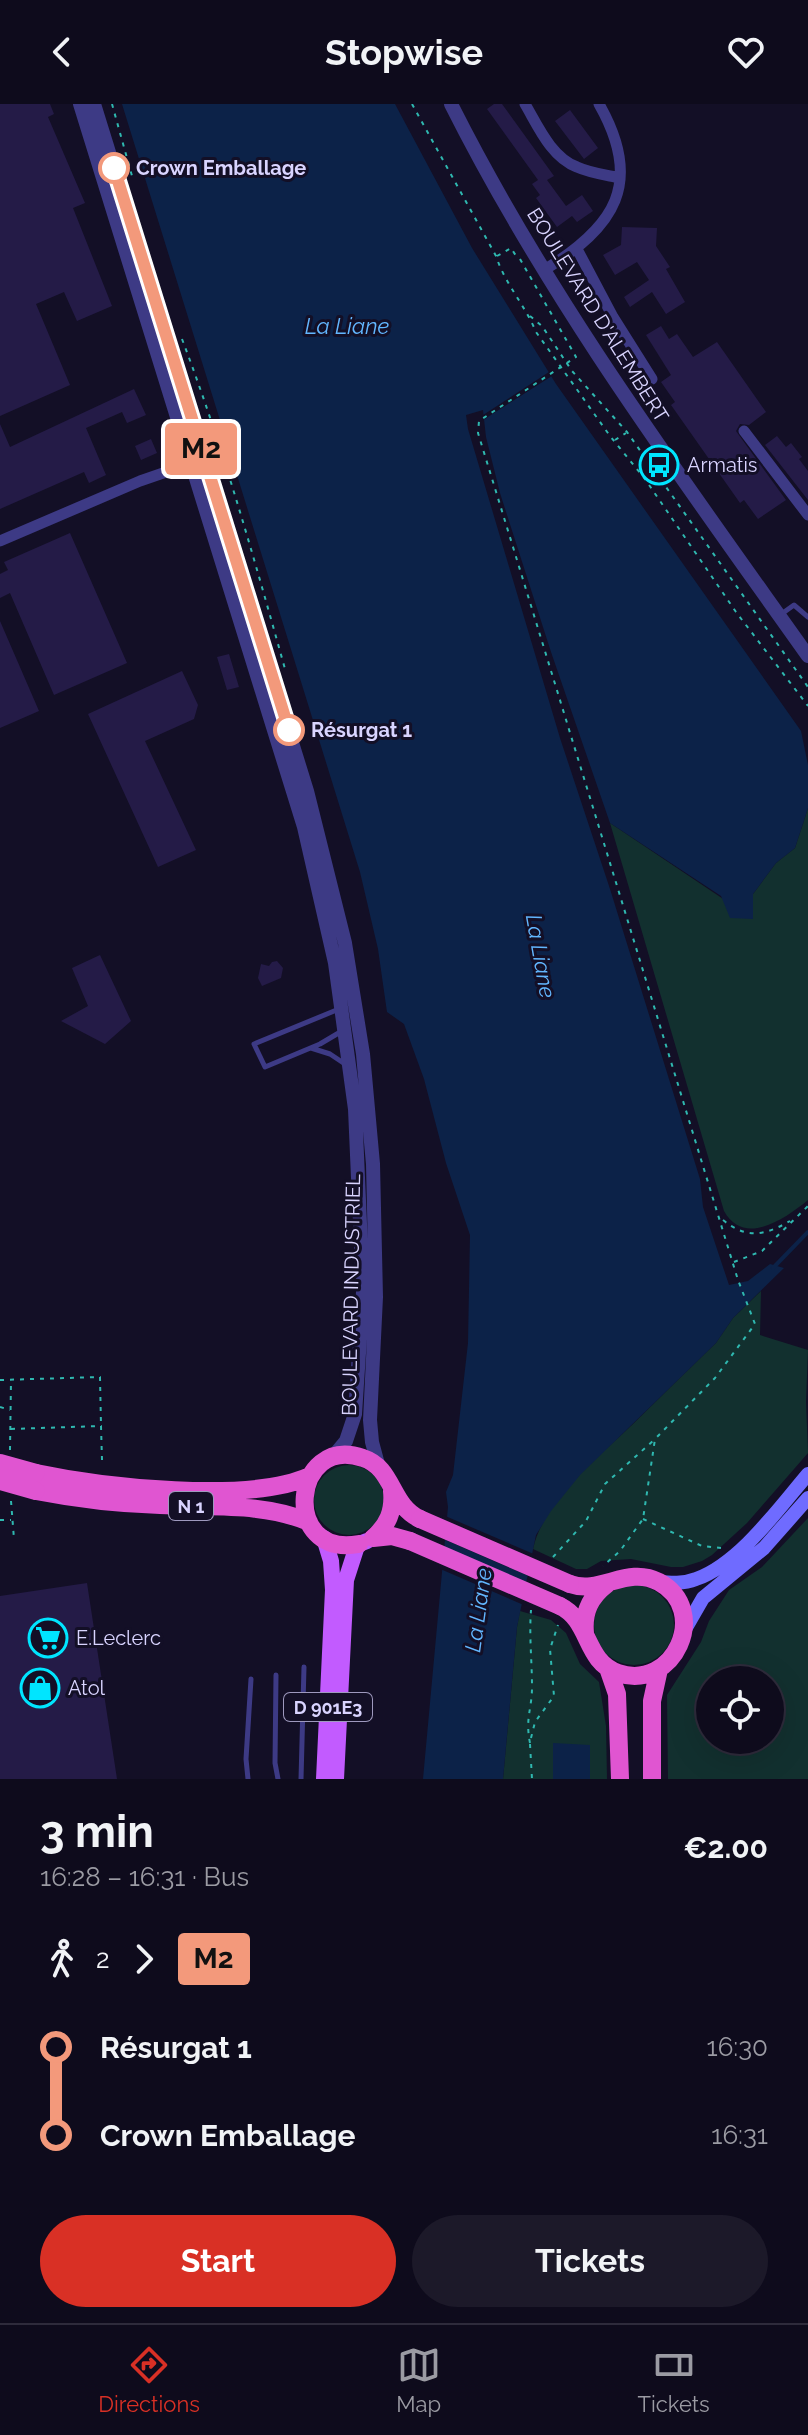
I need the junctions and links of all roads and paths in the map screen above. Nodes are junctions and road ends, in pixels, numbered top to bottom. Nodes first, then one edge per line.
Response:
1 (80, 104) edge
2 (94, 104) edge
3 (412, 104) edge
4 (451, 104) edge
5 (525, 104) edge
6 (599, 104) edge
7 (620, 178) junction
8 (577, 249) junction
9 (496, 256) junction
10 (524, 256) dead end
11 (519, 259) junction
12 (544, 270) junction
13 (529, 316) junction
14 (567, 364) junction
15 (558, 369) junction
16 (652, 379) dead end
17 (636, 427) dead end
18 (744, 431) dead end
19 (627, 432) junction
20 (614, 441) junction
21 (198, 461) junction
22 (808, 515) edge
23 (0, 541) edge
24 (779, 615) junction
25 (808, 617) edge
26 (808, 656) edge
27 (808, 687) edge
28 (808, 706) edge
29 (352, 1010) junction
30 (346, 1029) junction
31 (310, 1048) junction
32 (351, 1071) junction
33 (808, 1206) edge
34 (722, 1219) junction
35 (794, 1219) junction
36 (733, 1262) junction
37 (0, 1380) edge
38 (0, 1407) edge
39 (11, 1410) dead end
40 (101, 1426) junction
41 (10, 1429) dead end
42 (655, 1439) junction
43 (332, 1458) junction
44 (102, 1460) dead end
45 (0, 1463) edge
46 (379, 1468) junction
47 (808, 1474) edge
48 (310, 1476) junction
49 (0, 1481) edge
50 (36, 1482) junction
51 (392, 1491) junction
52 (807, 1498) edge
53 (643, 1519) junction
54 (0, 1520) edge
55 (12, 1520) dead end
56 (309, 1522) junction
57 (324, 1538) junction
58 (571, 1538) dead end
59 (366, 1541) junction
60 (726, 1551) dead end
61 (603, 1576) junction
62 (659, 1582) junction
63 (561, 1612) junction
64 (684, 1631) junction
65 (585, 1633) junction
66 (530, 1637) dead end
67 (304, 1667) dead end
68 (608, 1668) junction
69 (659, 1669) junction
70 (276, 1675) dead end
71 (251, 1679) dead end
72 (530, 1743) junction
73 (248, 1779) edge
74 (278, 1779) edge
75 (301, 1779) edge
76 (324, 1779) edge
77 (336, 1779) edge
78 (532, 1779) edge
79 (620, 1779) edge
80 (652, 1779) edge

1 - 21 street, BOULEVARD INDUSTRIEL
2 - 21 street, BOULEVARD INDUSTRIEL
3 - 9 path
4 - 12 street, BOULEVARD D'ALEMBERT
5 - 7 street
6 - 7 street
7 - 8 street
8 - 12 street
8 - 16 street
9 - 11 path
9 - 13 path
10 - 11 path
11 - 14 path
12 - 24 street, BOULEVARD D'ALEMBERT
13 - 14 path
13 - 15 path
14 - 15 path
14 - 19 path
15 - 20 path
15 - 34 path
17 - 19 path
18 - 22 street
19 - 20 path
19 - 27 path
20 - 28 path
21 - 23 street
21 - 29 street, BOULEVARD INDUSTRIEL
24 - 25 lane
24 - 26 street, BOULEVARD D'ALEMBERT
29 - 30 street, BOULEVARD INDUSTRIEL
29 - 31 lane
29 - 46 street, BOULEVARD INDUSTRIEL
30 - 31 lane
30 - 32 street, BOULEVARD INDUSTRIEL
31 - 32 lane
32 - 43 street, BOULEVARD INDUSTRIEL
33 - 35 path
34 - 35 path
34 - 36 path
35 - 36 path
36 - 42 path
37 - 40 path
38 - 39 path
40 - 41 path
40 - 44 path
42 - 53 path
42 - 58 path
43 - 46 highway
43 - 48 highway
45 - 50 highway, N 1, bridge
46 - 51 highway
47 - 62 main road
48 - 50 highway, N 1
48 - 56 highway
49 - 50 highway, N 1, bridge
50 - 56 highway, N 1
51 - 59 highway
51 - 61 highway, bridge
52 - 64 main road
53 - 60 path
53 - 61 path
54 - 55 path
56 - 57 highway
57 - 59 highway
57 - 76 main road, D 901E3
59 - 63 highway, bridge
59 - 77 main road, D 901E3
61 - 62 highway
61 - 65 highway
62 - 64 highway
63 - 65 highway
63 - 72 path
64 - 69 highway
65 - 68 highway
66 - 72 path
67 - 75 lane
68 - 69 highway
68 - 79 highway
69 - 80 highway
70 - 74 lane
71 - 73 lane
72 - 78 path

